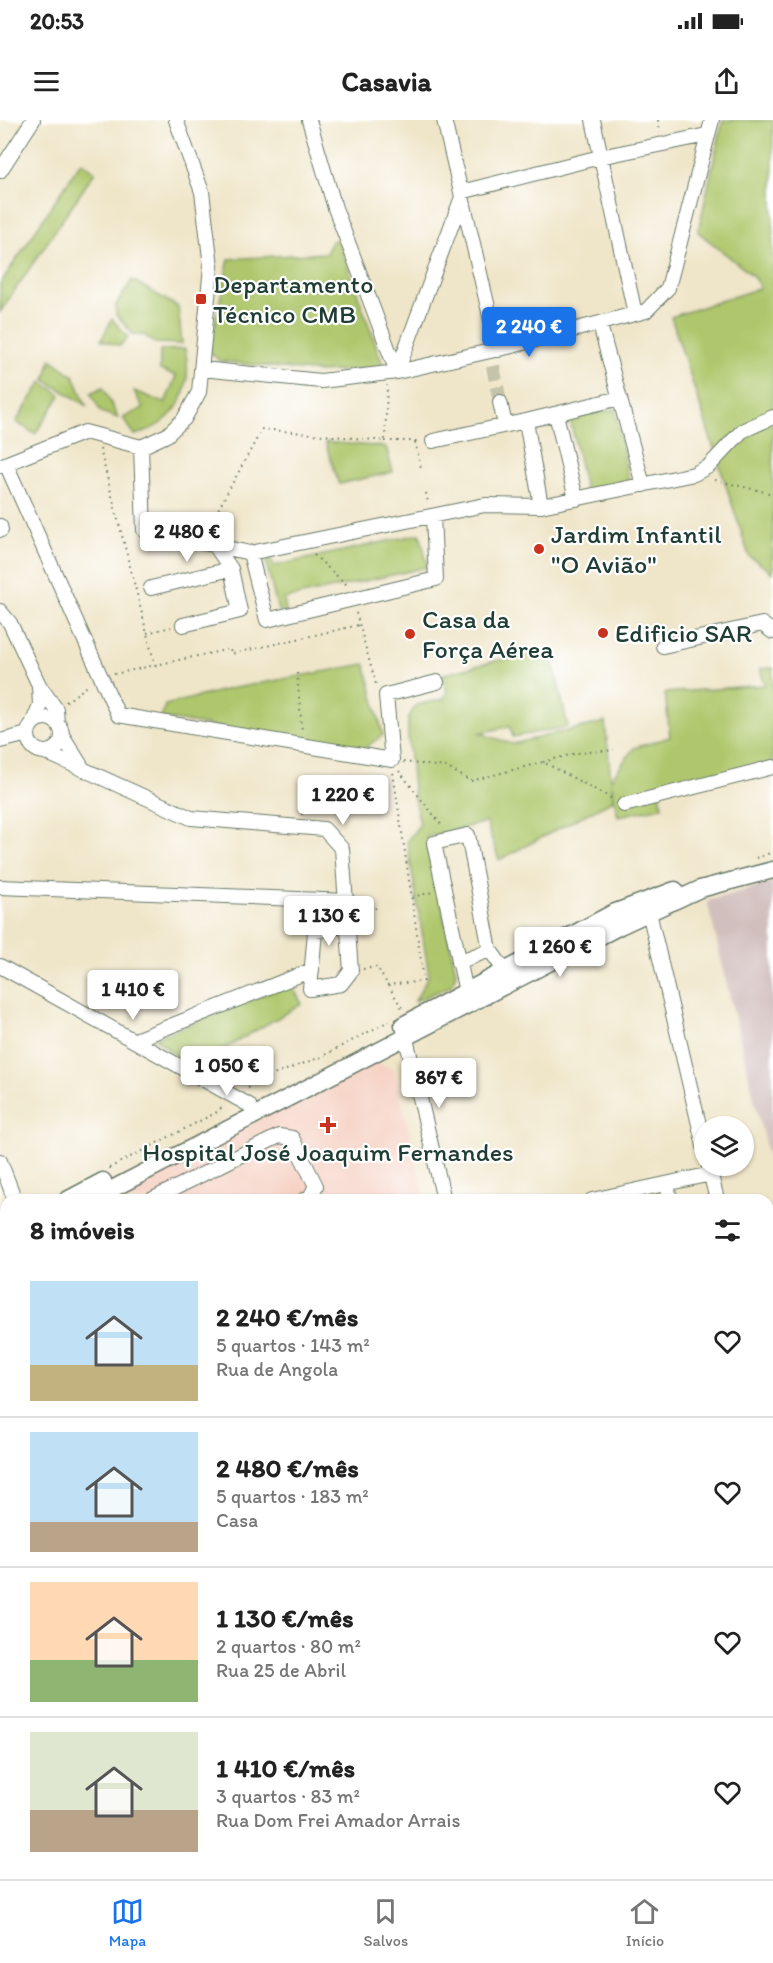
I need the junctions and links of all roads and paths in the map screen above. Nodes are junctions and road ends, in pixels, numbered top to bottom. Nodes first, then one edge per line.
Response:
1 (33, 120) edge
2 (176, 120) edge
3 (309, 120) edge
4 (444, 120) edge
5 (593, 120) edge
6 (712, 120) edge
7 (707, 135) junction
8 (600, 157) junction
9 (0, 171) edge
10 (462, 195) junction
11 (635, 314) junction
12 (600, 324) junction
13 (494, 351) junction
14 (493, 366) tunnel mouth
15 (202, 369) junction
16 (393, 373) junction
17 (620, 398) junction
18 (500, 402) tunnel mouth
19 (556, 414) junction
20 (773, 417) edge
21 (526, 421) junction
22 (505, 425) junction
23 (96, 434) junction
24 (385, 441) junction
25 (415, 441) junction
26 (433, 441) joint
27 (141, 447) junction
28 (3, 465) edge
29 (422, 468) dead end
30 (699, 472) junction
31 (643, 485) junction
32 (773, 494) edge
33 (576, 499) junction
34 (541, 506) junction
35 (434, 516) junction
36 (200, 543) junction
37 (300, 543) junction
38 (216, 547) junction
39 (250, 553) junction
40 (231, 569) junction
41 (151, 588) dead end
42 (353, 601) junction
43 (0, 611) edge
44 (183, 625) joint
45 (359, 625) junction
46 (773, 632) edge
47 (147, 633) junction
48 (663, 646) dead end
49 (155, 665) junction
50 (297, 673) dead end
51 (100, 677) junction
52 (437, 682) dead end
53 (39, 685) junction
54 (386, 695) junction
55 (58, 722) junction
56 (30, 728) junction
57 (0, 741) edge
58 (304, 746) junction
59 (614, 750) dead end
60 (45, 752) junction
61 (392, 760) junction
62 (543, 762) junction
63 (773, 767) edge
64 (83, 769) junction
65 (304, 797) dead end
66 (624, 804) joint
67 (300, 827) junction
68 (441, 841) junction
69 (773, 870) edge
70 (0, 887) edge
71 (700, 889) junction
72 (443, 890) junction
73 (412, 899) junction
74 (348, 901) junction
75 (407, 902) dead end
76 (629, 906) junction
77 (376, 908) dead end
78 (369, 910) dead end
79 (649, 912) junction
80 (348, 925) junction
81 (490, 950) junction
82 (458, 962) junction
83 (0, 966) edge
84 (377, 967) dead end
85 (312, 970) junction
86 (505, 971) junction
87 (387, 984) junction
88 (466, 992) junction
89 (404, 1025) junction
90 (135, 1040) junction
91 (249, 1105) junction
92 (697, 1116) edge
93 (0, 1161) edge
94 (694, 1175) edge
95 (711, 1176) edge
96 (667, 1184) junction
97 (13, 1194) edge
98 (78, 1194) edge
99 (102, 1194) edge
100 (163, 1194) edge
101 (312, 1194) edge
102 (443, 1194) edge
103 (620, 1194) edge
104 (669, 1194) edge
105 (716, 1194) edge

1 - 9 street
2 - 15 street
3 - 16 street
4 - 10 street
5 - 8 street
6 - 7 street
7 - 8 street
7 - 11 street
8 - 10 street
8 - 11 street
10 - 13 street
10 - 16 street
11 - 12 street
12 - 13 street
12 - 17 street
13 - 14 street
13 - 16 street
15 - 16 street
15 - 27 street
16 - 24 path
17 - 19 street
17 - 31 street
18 - 22 street
19 - 21 street
19 - 33 street
20 - 30 street
21 - 22 street
21 - 34 street
22 - 26 street
23 - 27 street
23 - 28 street
23 - 47 path
24 - 25 path
24 - 36 path
25 - 26 path
25 - 29 path
27 - 36 street
28 - 51 street
30 - 31 street
30 - 32 path
31 - 33 street
33 - 34 street
34 - 35 street
35 - 37 street
35 - 42 street
36 - 38 street
37 - 39 street
37 - 42 path
38 - 39 street
38 - 40 street
39 - 42 street
40 - 41 street
40 - 44 street
42 - 45 path
43 - 53 street
44 - 47 path
45 - 49 path
45 - 54 path
46 - 48 street
47 - 49 path
49 - 51 path
50 - 58 path
51 - 55 path
51 - 58 street
52 - 54 street
53 - 55 street
53 - 56 street
54 - 61 street
55 - 56 street
55 - 60 street
55 - 64 street
56 - 57 street
56 - 60 street
58 - 61 street
59 - 62 path
60 - 64 street
61 - 62 path
61 - 68 path
61 - 73 path
62 - 66 path
63 - 66 street
64 - 67 street
65 - 67 path
67 - 74 street
68 - 72 street
68 - 81 street
69 - 71 main road
70 - 74 street
71 - 76 main road
71 - 79 main road
72 - 73 path
72 - 82 street
73 - 75 path
73 - 87 path
74 - 80 street
76 - 79 street
76 - 86 main road
77 - 78 path
79 - 89 main road
79 - 92 street
80 - 85 street
80 - 85 street
81 - 82 street
81 - 86 street
82 - 88 street
83 - 90 street
84 - 87 path
85 - 90 street
86 - 88 main road
87 - 89 path
88 - 89 main road
89 - 91 main road
89 - 99 main road
89 - 102 street
90 - 91 street
91 - 98 main road
93 - 97 street
94 - 96 street
95 - 105 street
96 - 103 street
96 - 104 street
100 - 101 street

